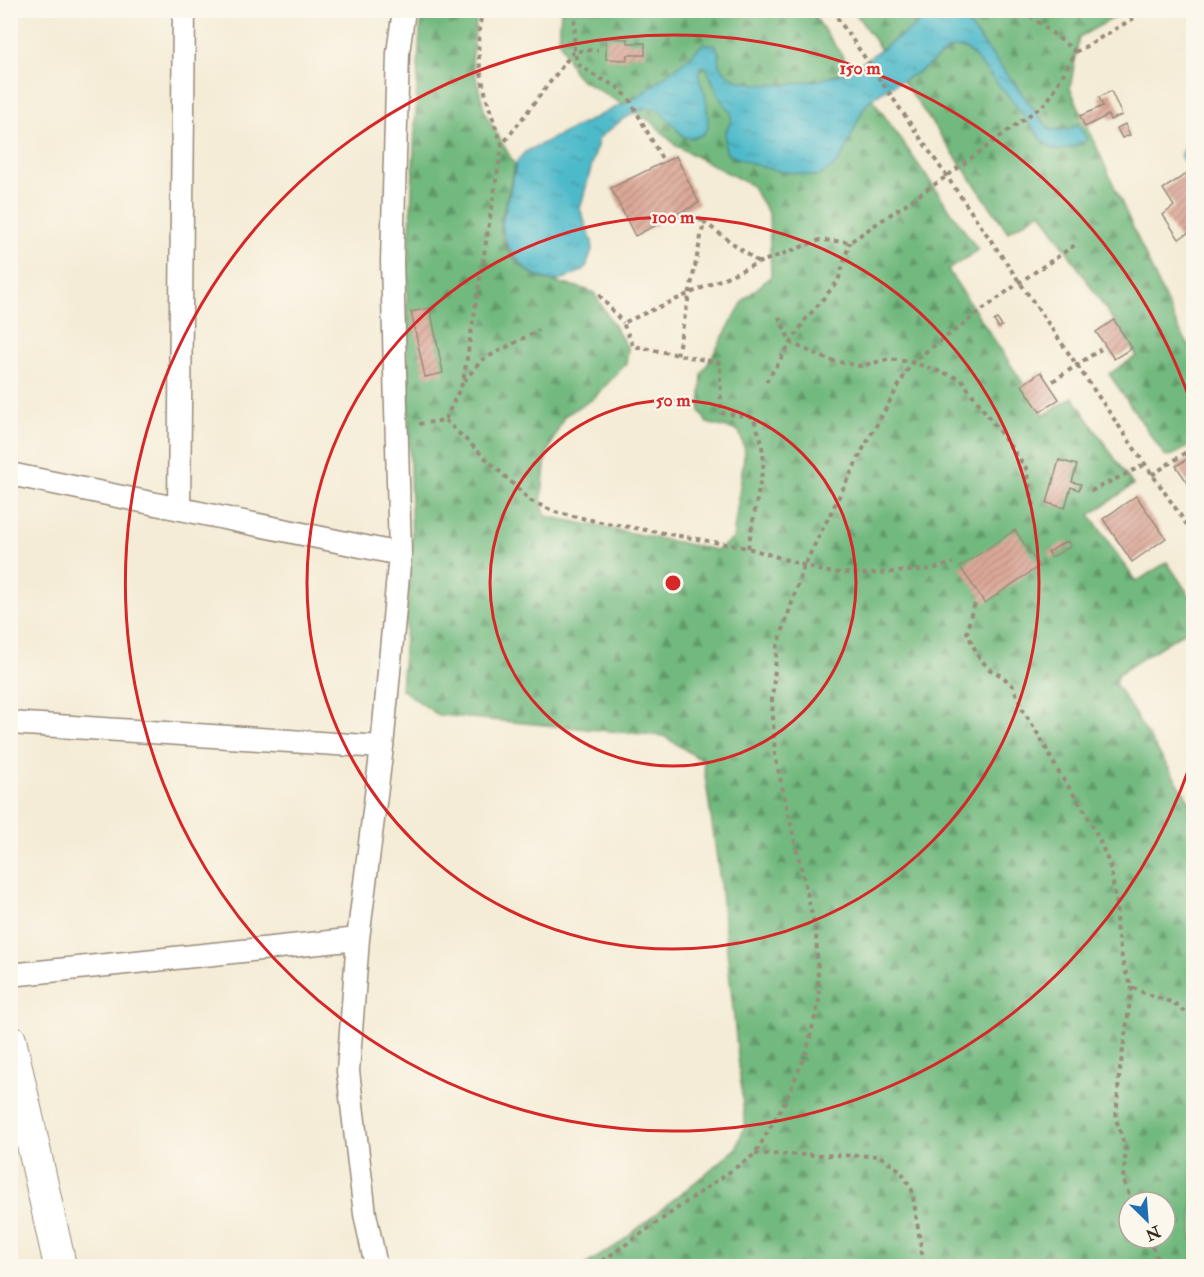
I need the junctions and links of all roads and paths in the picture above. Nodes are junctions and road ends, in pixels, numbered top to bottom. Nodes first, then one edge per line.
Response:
1 (184, 10) edge
2 (404, 10) edge
3 (483, 10) edge
4 (575, 10) edge
5 (719, 10) edge
6 (774, 10) edge
7 (832, 10) edge
8 (1023, 10) edge
9 (1148, 10) edge
10 (598, 50) dead end
11 (574, 51) junction
12 (1076, 52) junction
13 (502, 145) junction
14 (662, 159) dead end
15 (947, 176) junction
16 (691, 214) dead end
17 (704, 222) junction
18 (850, 242) junction
19 (1076, 244) dead end
20 (758, 263) junction
21 (1020, 282) junction
22 (689, 294) junction
23 (599, 295) dead end
24 (779, 317) dead end
25 (623, 323) junction
26 (539, 330) dead end
27 (791, 343) junction
28 (1101, 349) dead end
29 (677, 355) junction
30 (912, 362) junction
31 (1077, 365) junction
32 (463, 381) junction
33 (1053, 381) dead end
34 (766, 382) dead end
35 (445, 420) junction
36 (396, 428) junction
37 (1194, 447) edge
38 (1146, 464) junction
39 (10, 474) edge
40 (1152, 475) junction
41 (1091, 490) dead end
42 (179, 508) junction
43 (1034, 508) dead end
44 (1194, 535) edge
45 (748, 548) junction
46 (400, 554) junction
47 (953, 563) dead end
48 (804, 566) junction
49 (975, 604) dead end
50 (10, 723) edge
51 (382, 747) junction
52 (358, 939) junction
53 (10, 975) edge
54 (1132, 987) junction
55 (1194, 1019) edge
56 (10, 1040) edge
57 (755, 1154) junction
58 (1127, 1190) edge
59 (1154, 1250) edge
60 (60, 1266) edge
61 (376, 1266) edge
62 (595, 1266) edge
63 (924, 1266) edge
64 (1161, 1266) edge

1 - 42 street
2 - 36 street
3 - 13 path
4 - 11 path
5 - 6 path
7 - 15 path
8 - 12 path
9 - 12 path
10 - 11 path
11 - 13 path
11 - 14 path
12 - 15 path
13 - 32 path
15 - 18 path
15 - 21 path
16 - 17 path
17 - 20 path
17 - 22 path
18 - 20 path
18 - 27 path
19 - 21 path
20 - 22 path
21 - 30 path
21 - 31 path
22 - 25 path
22 - 29 path
23 - 25 path
24 - 27 path
25 - 29 path
26 - 32 path
27 - 30 path
27 - 34 path
28 - 31 path
29 - 45 path
30 - 43 path
30 - 48 path
31 - 33 path
31 - 38 path
32 - 35 path
35 - 36 path
35 - 45 path
36 - 46 street
37 - 40 path
38 - 40 path
38 - 41 path
39 - 42 street
40 - 44 path
42 - 46 street
45 - 48 path
46 - 51 street
47 - 48 path
48 - 57 path
49 - 54 path
50 - 51 street
51 - 52 street
52 - 53 street
52 - 61 street
54 - 55 path
54 - 58 path
56 - 60 main road
57 - 62 path
57 - 63 path
59 - 64 path

